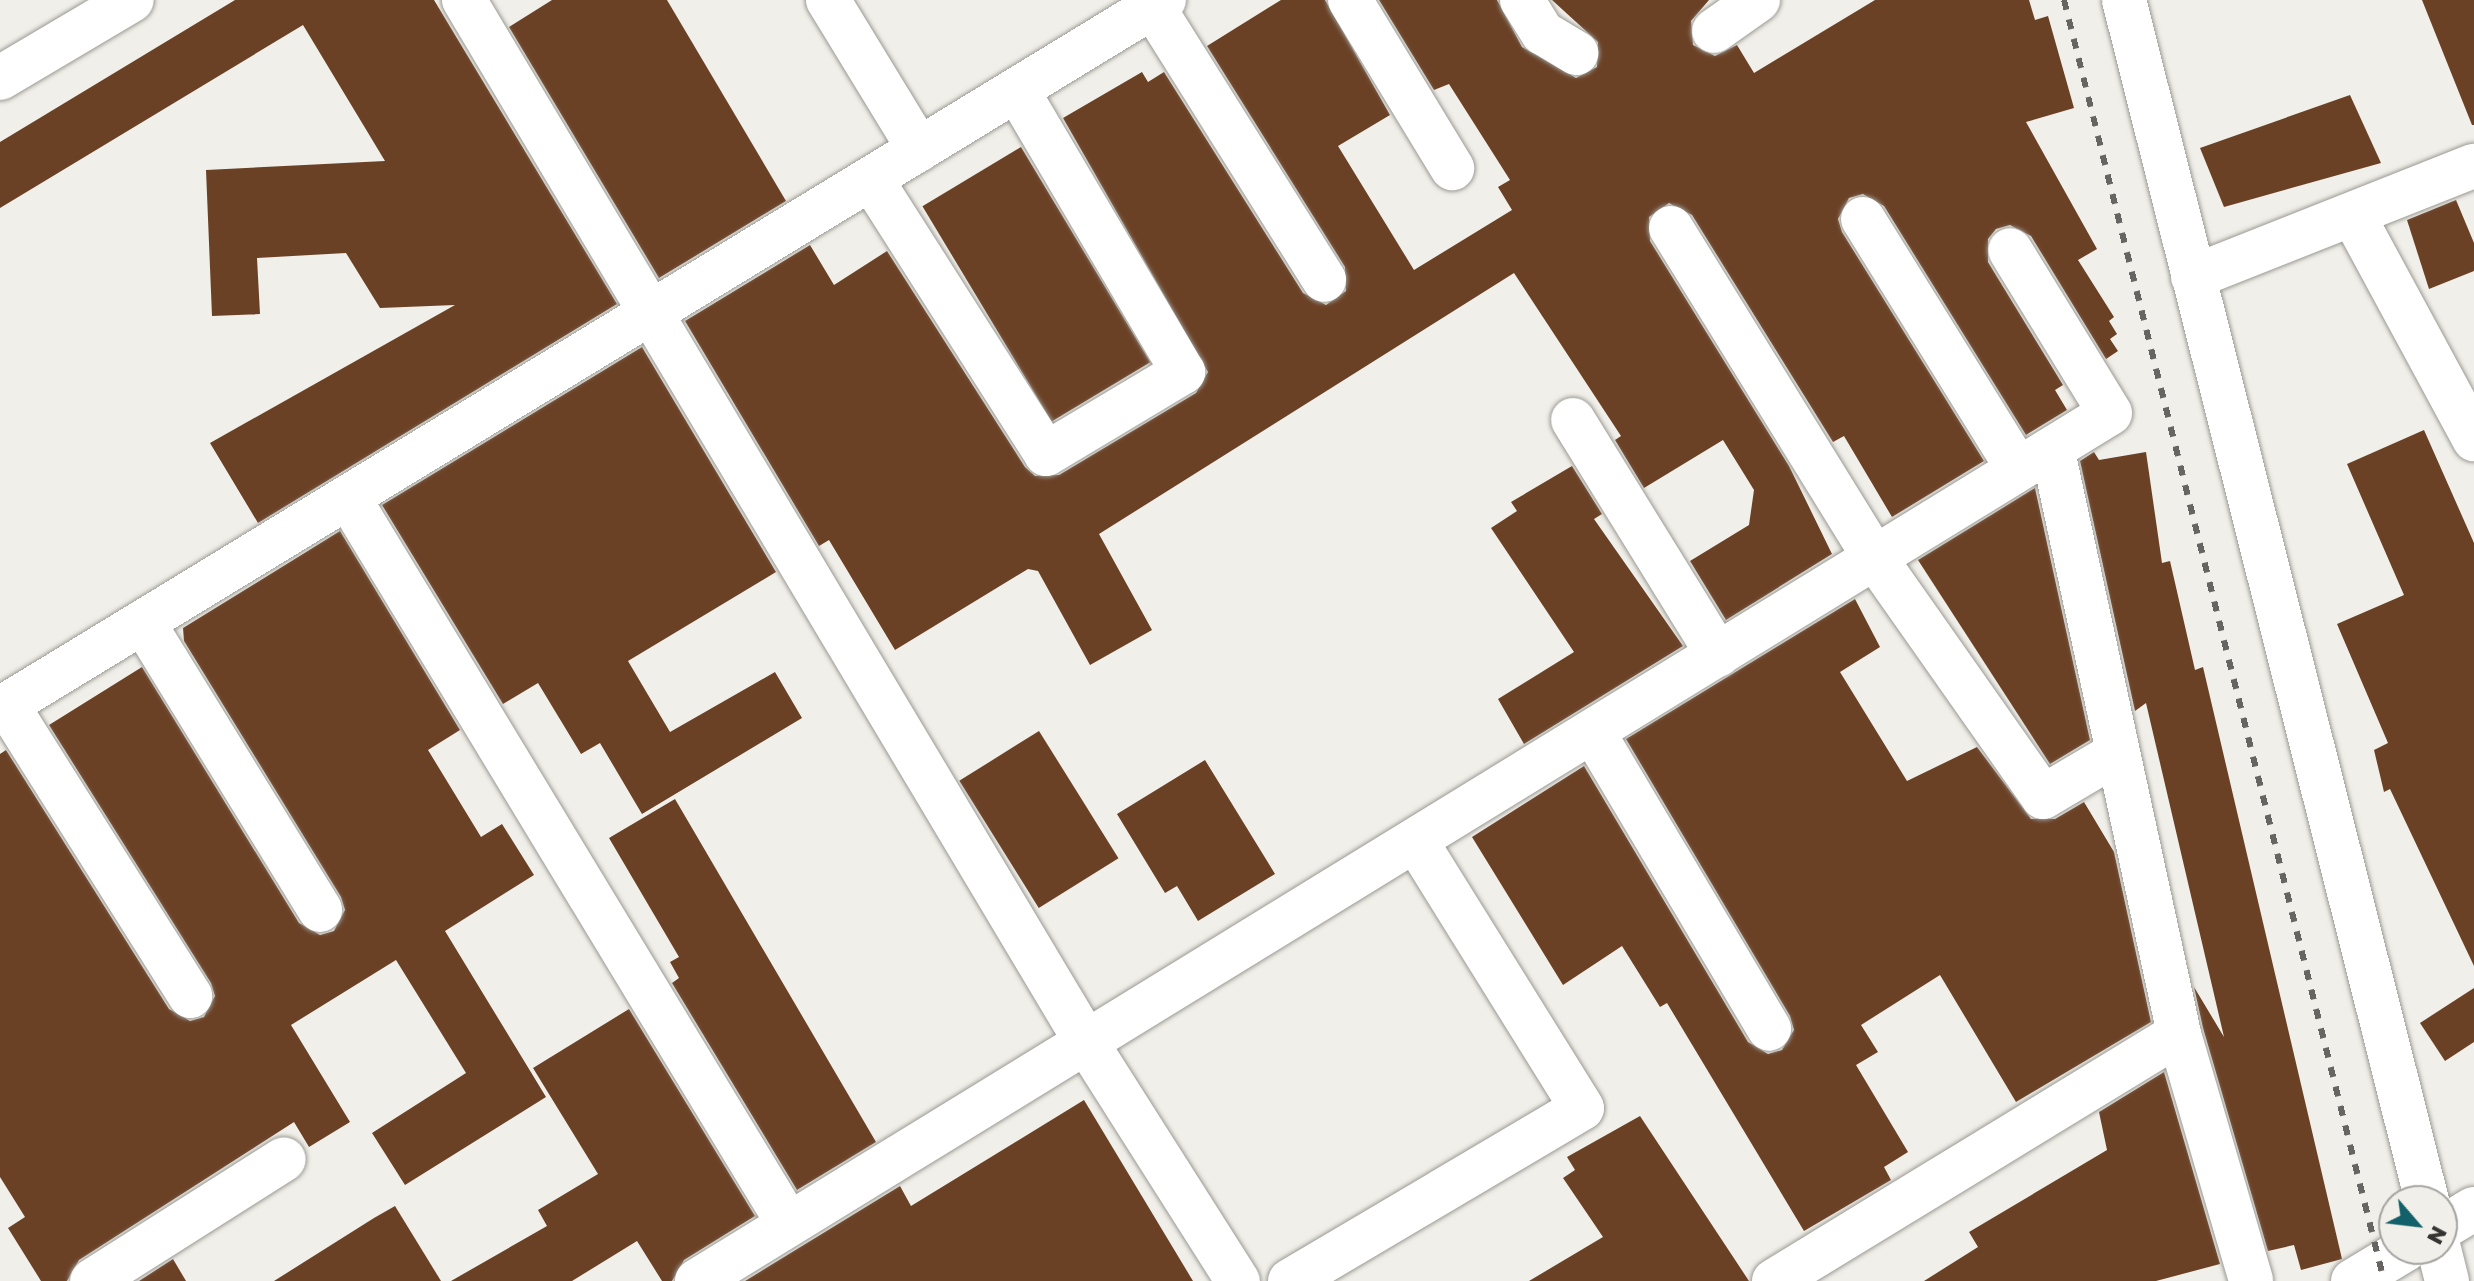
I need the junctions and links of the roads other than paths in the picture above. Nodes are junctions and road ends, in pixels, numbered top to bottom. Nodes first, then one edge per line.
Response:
1 (132, 0) edge
2 (828, 0) edge
3 (1350, 0) edge
4 (1522, 0) edge
5 (1758, 0) edge
6 (2124, 0) edge
7 (466, 1) edge
8 (1158, 3) edge
9 (1714, 31) dead end
10 (1576, 53) dead end
11 (0, 78) edge
12 (1017, 90) junction
13 (919, 149) junction
14 (2474, 166) edge
15 (1452, 168) dead end
16 (871, 179) junction
17 (2353, 215) junction
18 (1863, 219) dead end
19 (1671, 228) dead end
20 (2010, 250) dead end
21 (2193, 277) junction
22 (1324, 280) dead end
23 (653, 312) junction
24 (1573, 420) dead end
25 (2474, 439) edge
26 (2036, 460) junction
27 (348, 497) junction
28 (1875, 558) junction
29 (143, 622) junction
30 (1718, 655) junction
31 (4, 707) edge
32 (1593, 732) junction
33 (2114, 755) junction
34 (1416, 841) junction
35 (320, 910) dead end
36 (190, 996) dead end
37 (1769, 1029) dead end
38 (2179, 1034) junction
39 (1088, 1045) junction
40 (284, 1159) dead end
41 (2423, 1185) edge
42 (788, 1223) junction
43 (2380, 1265) edge
44 (1797, 1275) edge
45 (92, 1281) edge
46 (697, 1281) edge
47 (1238, 1281) edge
48 (1290, 1281) edge
49 (2251, 1281) edge
50 (2353, 1281) edge

1 - 11 street
2 - 13 street
3 - 15 street
4 - 10 street
5 - 9 street
6 - 21 street
7 - 23 street
8 - 12 street
8 - 22 street
12 - 13 street
12 - 16 street
13 - 16 street
14 - 17 street
16 - 23 street
17 - 21 street
17 - 25 street
18 - 26 street
19 - 28 street
20 - 26 street
21 - 41 street
23 - 27 street
23 - 39 street
24 - 30 street
26 - 28 street
26 - 33 street
27 - 29 street
27 - 42 street
28 - 30 street
28 - 33 street
29 - 31 street
29 - 35 street
30 - 32 street
31 - 36 street
32 - 34 street
32 - 37 street
33 - 38 street
34 - 39 street
34 - 48 street
38 - 44 street
38 - 49 street
39 - 42 street
39 - 47 street
40 - 45 street
42 - 46 street
43 - 50 street

